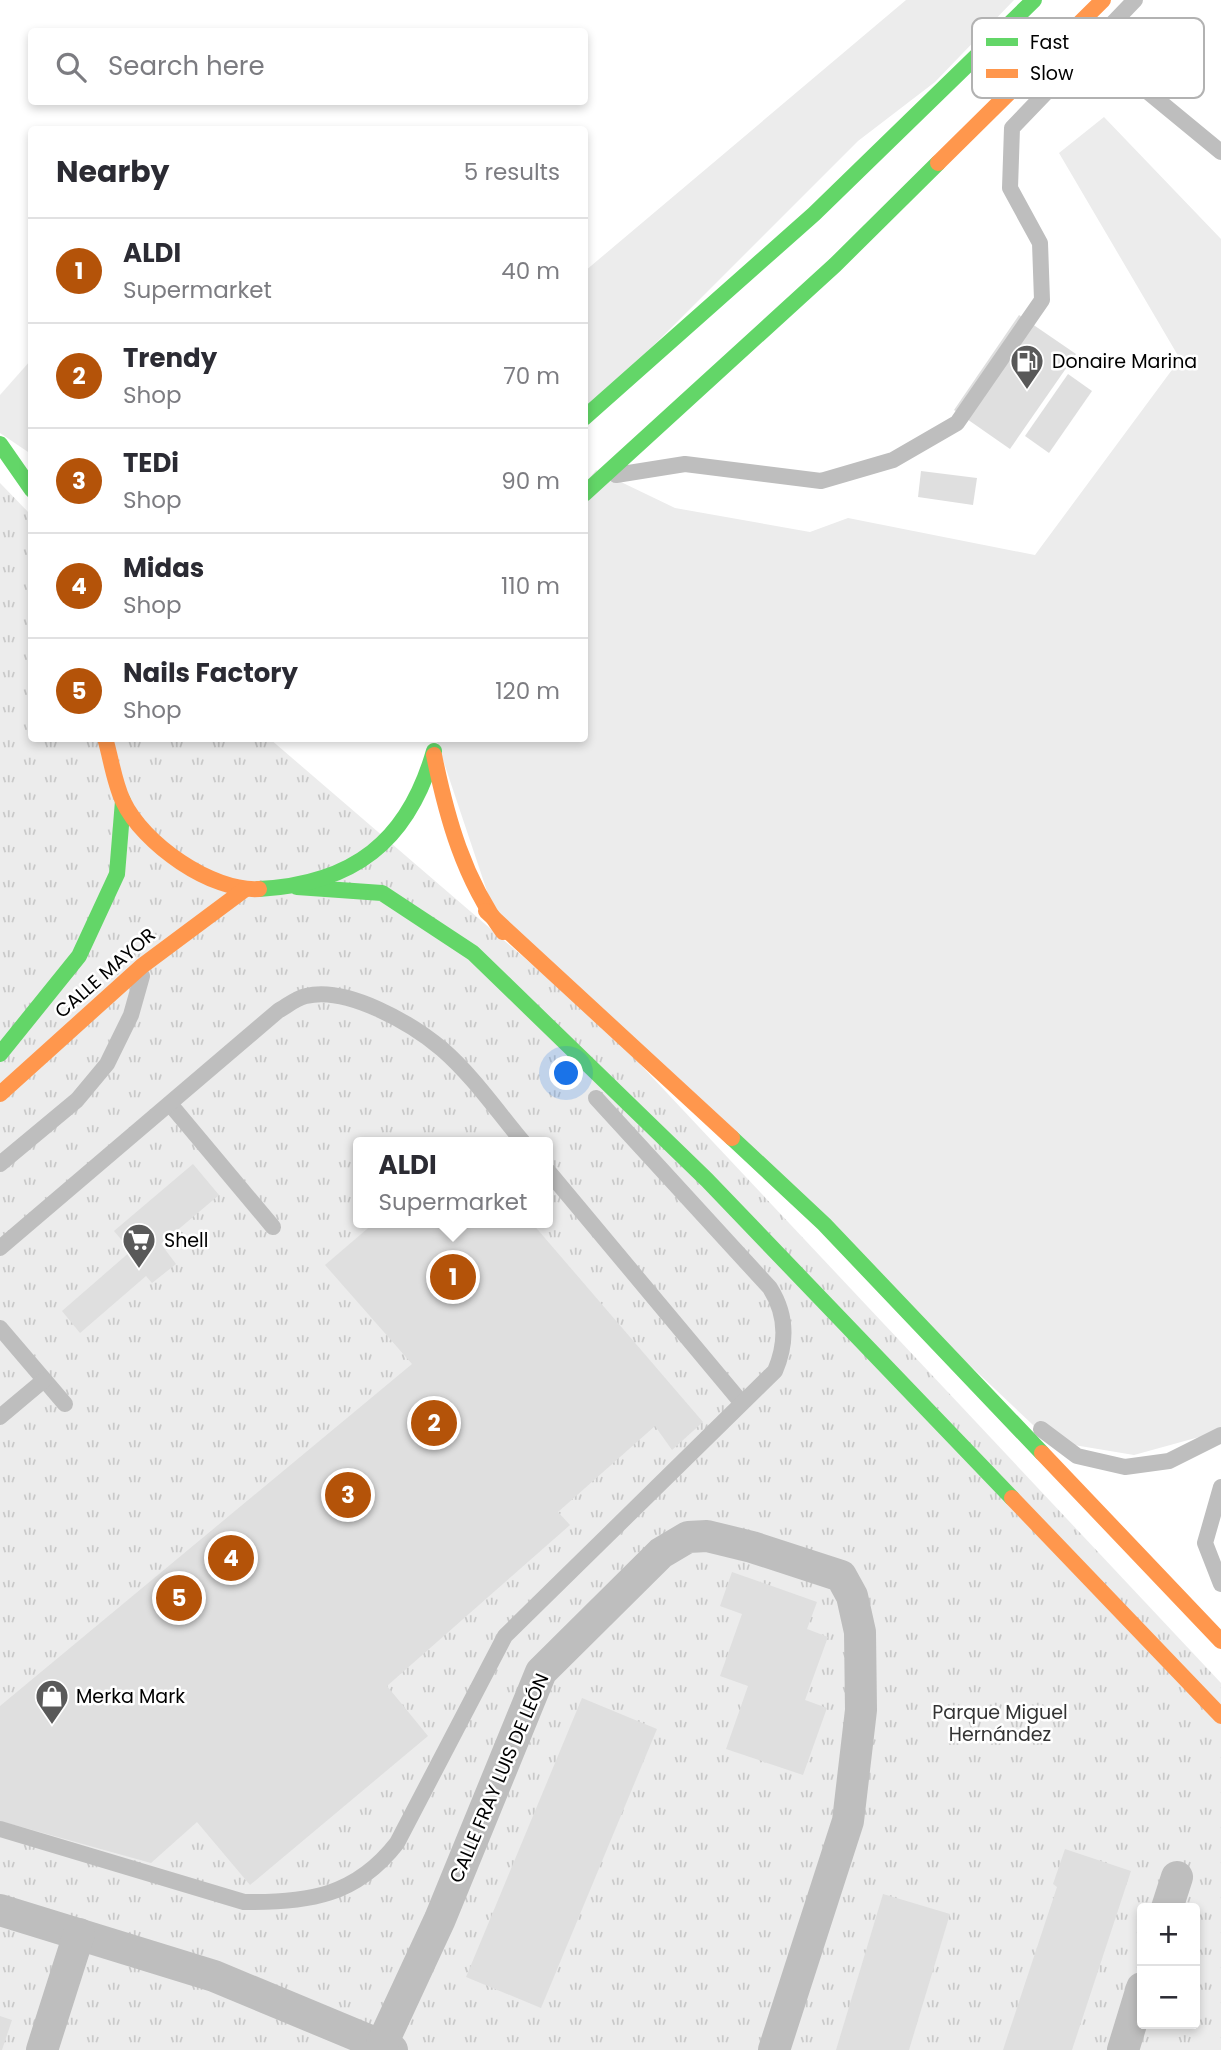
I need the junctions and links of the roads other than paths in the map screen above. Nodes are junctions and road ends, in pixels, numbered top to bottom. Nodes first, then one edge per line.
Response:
1 (1034, 0) edge
2 (1103, 0) edge
3 (1135, 0) edge
4 (1016, 18) edge
5 (1085, 18) edge
6 (1117, 18) edge
7 (972, 64) edge
8 (1004, 98) edge
9 (1041, 98) edge
10 (1155, 98) edge
11 (1221, 152) edge
12 (588, 415) edge
13 (0, 442) edge
14 (28, 458) edge
15 (603, 477) junction
16 (28, 483) edge
17 (588, 490) edge
18 (106, 742) edge
19 (434, 747) edge
20 (123, 801) junction
21 (297, 887) junction
22 (244, 890) junction
23 (486, 911) junction
24 (142, 966) junction
25 (511, 990) junction
26 (565, 1008) dead end
27 (0, 1054) edge
28 (609, 1062) dead end
29 (0, 1094) edge
30 (170, 1104) junction
31 (519, 1137) edge
32 (0, 1164) edge
33 (553, 1177) edge
34 (706, 1180) junction
35 (273, 1227) dead end
36 (0, 1248) edge
37 (0, 1329) edge
38 (44, 1380) junction
39 (974, 1382) junction
40 (741, 1402) junction
41 (65, 1404) dead end
42 (0, 1417) edge
43 (1221, 1435) edge
44 (1221, 1487) edge
45 (1221, 1584) edge
46 (1221, 1641) edge
47 (1221, 1716) edge
48 (0, 1829) edge
49 (1177, 1877) dead end
50 (1169, 1903) edge
51 (0, 1910) edge
52 (79, 1934) junction
53 (1137, 2004) edge
54 (376, 2046) edge
55 (42, 2050) edge
56 (774, 2050) edge
57 (1123, 2050) edge

1 - 4 main road
2 - 5 main road
3 - 6 lane
7 - 12 main road
8 - 15 main road
9 - 15 lane
10 - 11 lane
13 - 14 main road
13 - 16 main road
15 - 17 main road
18 - 20 main road
19 - 21 main road
19 - 23 main road
20 - 22 main road
20 - 27 main road, CALLE MAYOR
21 - 22 main road
21 - 25 main road
22 - 24 main road, CALLE MAYOR
23 - 26 main road
23 - 39 main road
24 - 29 main road, CALLE MAYOR
24 - 32 lane
25 - 34 main road
25 - 40 lane
28 - 34 main road
30 - 31 lane
30 - 35 lane
30 - 36 lane
33 - 40 lane
34 - 47 main road
37 - 38 lane
38 - 41 lane
38 - 42 lane
39 - 43 lane
39 - 46 main road
40 - 48 lane
44 - 45 lane
49 - 50 street
51 - 52 street
52 - 54 street
52 - 55 street
53 - 57 street
54 - 56 street, CALLE FRAY LUIS DE LEÓN

